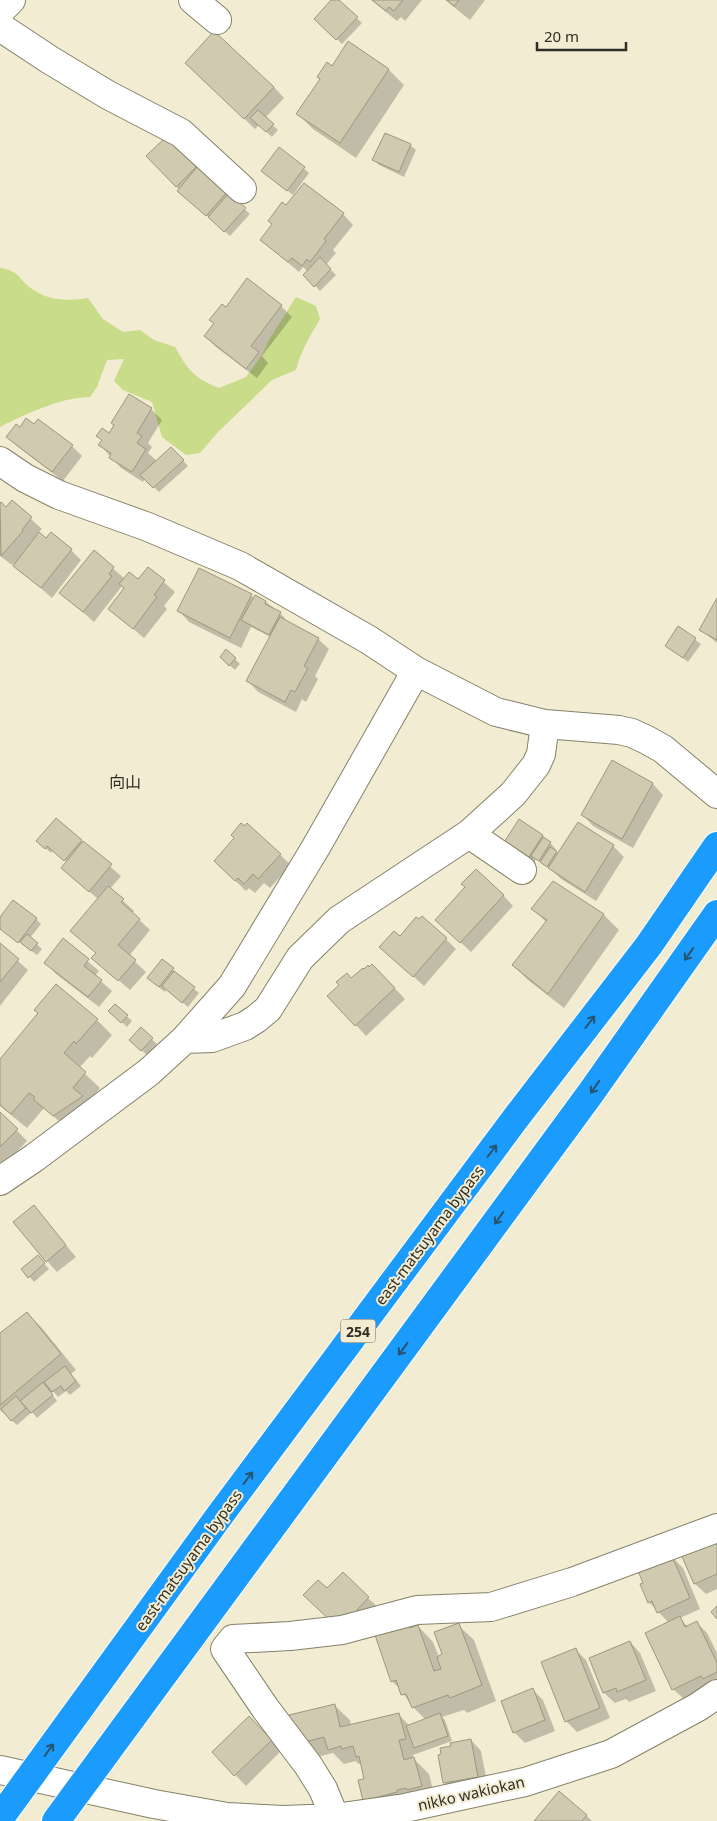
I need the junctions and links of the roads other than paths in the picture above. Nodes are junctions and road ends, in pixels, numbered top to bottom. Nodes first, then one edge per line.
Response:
1 (11, 0) edge
2 (193, 0) edge
3 (0, 11) edge
4 (217, 20) dead end
5 (0, 27) edge
6 (242, 189) dead end
7 (0, 461) edge
8 (416, 670) junction
9 (545, 724) junction
10 (717, 794) edge
11 (469, 834) junction
12 (717, 846) edge
13 (522, 870) dead end
14 (717, 914) edge
15 (185, 1038) junction
16 (0, 1181) edge
17 (717, 1528) edge
18 (717, 1694) edge
19 (0, 1770) edge
20 (30, 1777) junction
21 (81, 1787) junction
22 (0, 1818) edge
23 (335, 1820) edge
24 (56, 1821) edge

1 - 3 street
2 - 4 street
5 - 6 street
7 - 8 street
8 - 9 street
8 - 15 street
9 - 10 street
9 - 11 street
11 - 13 street
11 - 15 street
20 -> 12 highway, east-matsuyama bypass / 254
14 -> 21 highway
15 - 16 street
17 - 23 street
18 - 23 street, nikko wakiokan
19 - 20 street, nikko wakiokan
20 - 21 street, nikko wakiokan
20 - 22 highway, east-matsuyama bypass / 254
21 - 23 street, nikko wakiokan
21 - 24 highway

